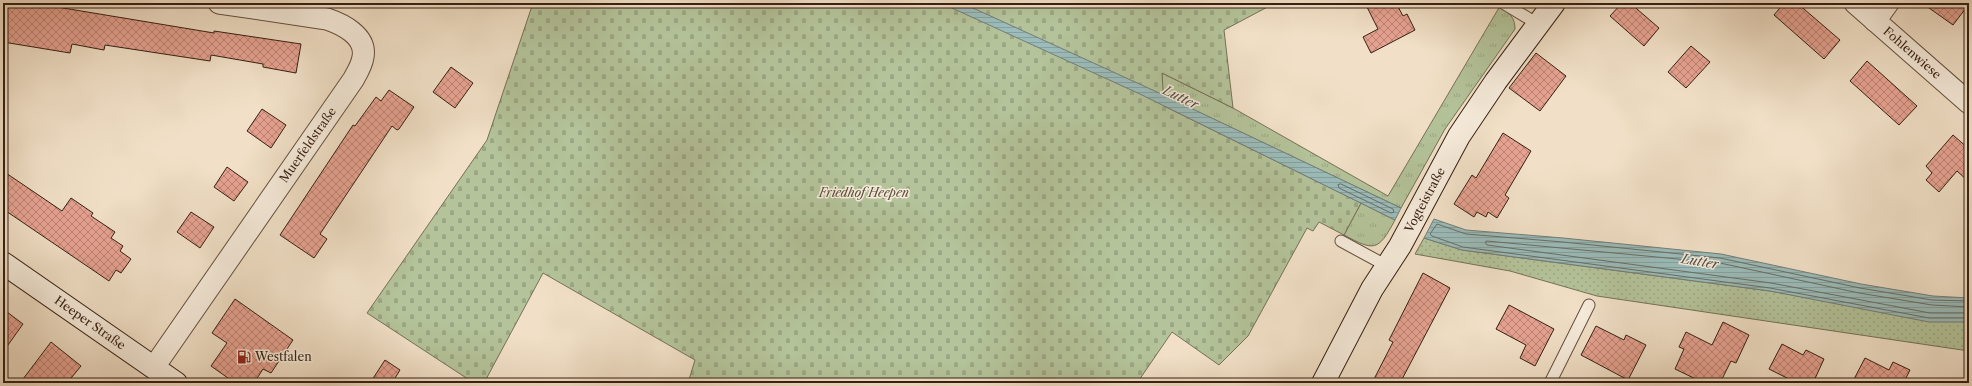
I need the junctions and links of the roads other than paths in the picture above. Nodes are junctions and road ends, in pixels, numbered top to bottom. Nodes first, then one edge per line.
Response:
1 (219, 3) edge
2 (1504, 3) edge
3 (1554, 3) edge
4 (1855, 3) edge
5 (1888, 3) edge
6 (1875, 21) junction
7 (1538, 24) junction
8 (1969, 103) edge
9 (1341, 241) dead end
10 (3, 263) edge
11 (1387, 266) junction
12 (1589, 305) dead end
13 (154, 367) junction
14 (176, 383) edge
15 (1323, 383) edge
16 (1550, 383) edge

1 - 13 street, Muerfeldstraße
2 - 7 lane
3 - 7 street, Vogteistraße
4 - 6 street, Fohlenwiese
5 - 6 street
6 - 8 street, Fohlenwiese
7 - 11 street, Vogteistraße
9 - 11 lane
10 - 13 street, Heeper Straße
11 - 15 street, Vogteistraße
12 - 16 lane
13 - 14 street, Heeper Straße

